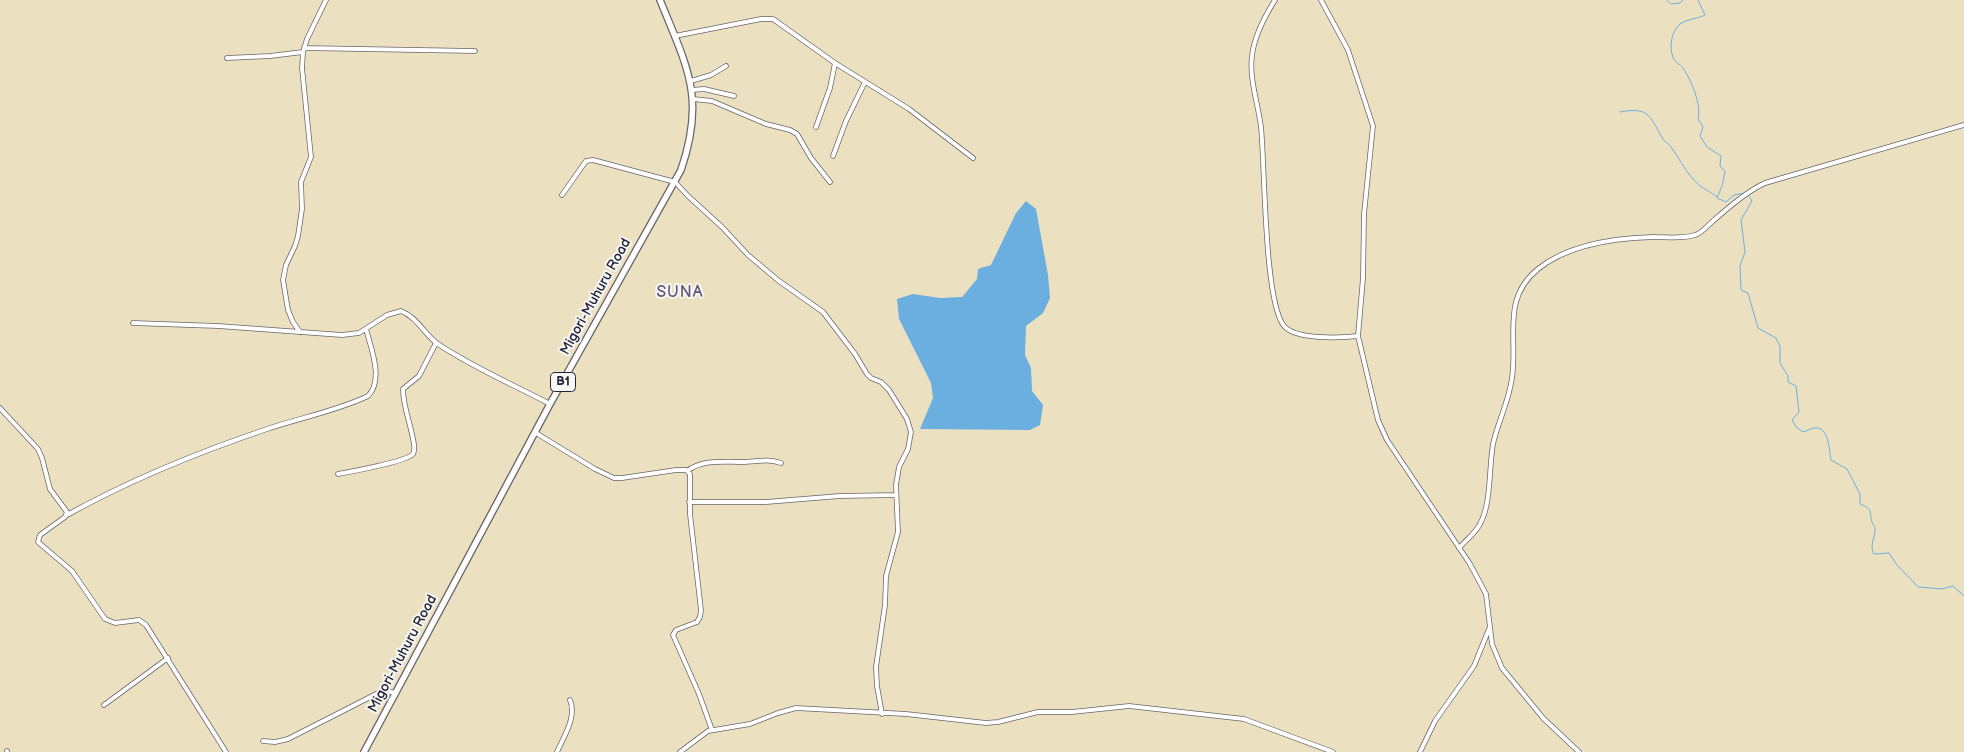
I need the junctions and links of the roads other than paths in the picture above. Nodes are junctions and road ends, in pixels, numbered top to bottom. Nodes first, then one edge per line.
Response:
1 (326, 0) edge
2 (660, 0) edge
3 (1275, 0) edge
4 (1321, 0) edge
5 (675, 36) junction
6 (303, 50) junction
7 (475, 51) dead end
8 (227, 58) dead end
9 (835, 62) junction
10 (726, 66) dead end
11 (691, 81) junction
12 (865, 82) junction
13 (692, 90) junction
14 (734, 96) dead end
15 (693, 99) junction
16 (1964, 125) edge
17 (816, 127) dead end
18 (833, 156) dead end
19 (973, 158) dead end
20 (675, 182) junction
21 (830, 182) dead end
22 (562, 195) dead end
23 (133, 323) dead end
24 (366, 329) junction
25 (300, 332) junction
26 (1358, 336) junction
27 (436, 342) junction
28 (550, 404) junction
29 (0, 408) edge
30 (536, 433) junction
31 (782, 463) dead end
32 (687, 471) junction
33 (338, 474) dead end
34 (896, 496) junction
35 (689, 502) junction
36 (67, 515) junction
37 (1459, 548) junction
38 (1490, 626) junction
39 (168, 658) junction
40 (396, 693) junction
41 (570, 700) dead end
42 (104, 704) dead end
43 (882, 714) junction
44 (712, 730) junction
45 (263, 741) dead end
46 (226, 752) edge
47 (364, 752) edge
48 (557, 752) edge
49 (680, 752) edge
50 (1333, 752) edge
51 (1420, 752) edge
52 (1579, 752) edge

1 - 6 street
2 - 5 highway, Migori-Muhuru Road / B1
3 - 26 street
4 - 26 street
5 - 9 street
5 - 11 highway, Migori-Muhuru Road / B1
6 - 7 street
6 - 8 street
6 - 25 street
9 - 12 street
9 - 17 street
10 - 11 street
11 - 13 highway, Migori-Muhuru Road / B1
12 - 18 street
12 - 19 street
13 - 14 street
13 - 15 highway, Migori-Muhuru Road / B1
15 - 20 highway, Migori-Muhuru Road / B1
15 - 21 street
16 - 37 street
20 - 22 street
20 - 28 highway, Migori-Muhuru Road / B1
20 - 34 street
23 - 25 street
24 - 25 street
24 - 27 street
24 - 36 street
26 - 37 street
27 - 28 street
27 - 33 street
28 - 30 highway, Migori-Muhuru Road / B1
29 - 36 street
30 - 32 street
30 - 40 highway, Migori-Muhuru Road / B1
31 - 32 street
32 - 35 street
34 - 35 street
34 - 43 street
35 - 44 street
36 - 39 street
37 - 38 street
38 - 51 street
38 - 52 street
39 - 42 street
39 - 46 street
40 - 45 street
40 - 47 highway, Migori-Muhuru Road / B1
41 - 48 street
43 - 44 street
43 - 50 street
44 - 49 street

